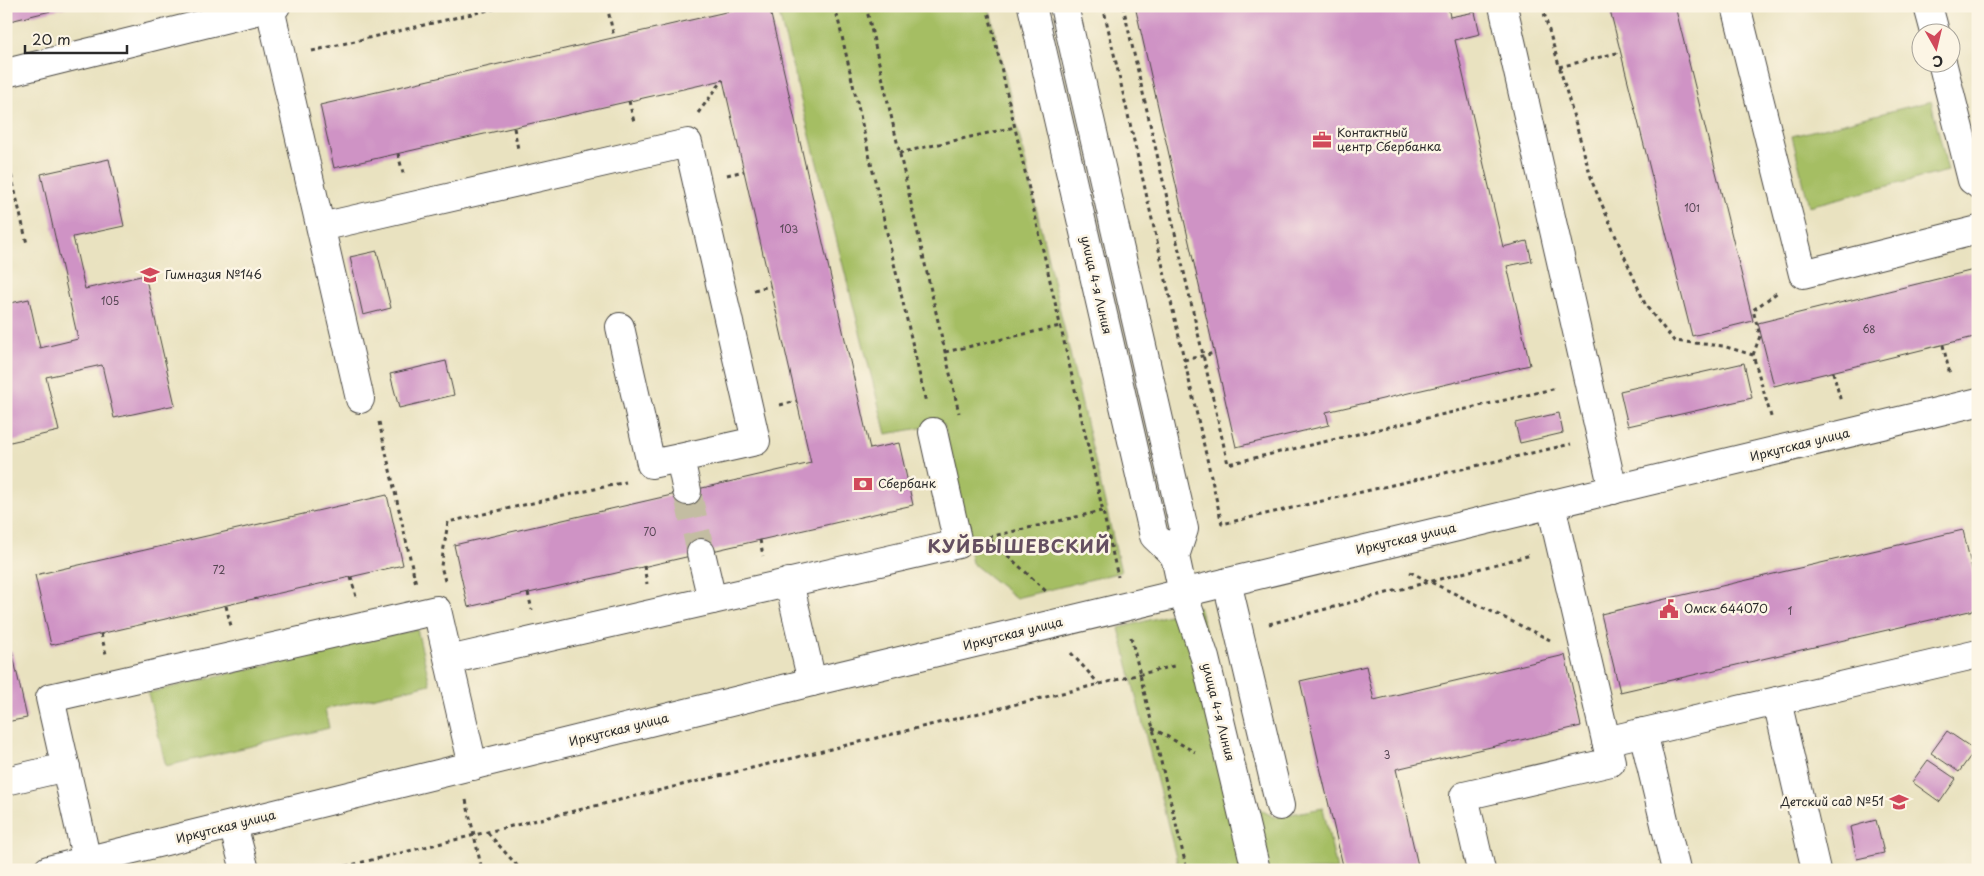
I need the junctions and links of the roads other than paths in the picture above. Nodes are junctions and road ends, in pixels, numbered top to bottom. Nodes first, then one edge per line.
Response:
1 (1032, 6) edge
2 (1064, 6) edge
3 (1503, 6) edge
4 (1736, 6) edge
5 (1928, 6) edge
6 (273, 7) edge
7 (1932, 22) edge
8 (1945, 72) edge
9 (6, 73) edge
10 (1978, 184) edge
11 (320, 227) junction
12 (1978, 230) edge
13 (620, 326) dead end
14 (360, 399) road end
15 (1978, 402) edge
16 (933, 432) road end
17 (680, 458) junction
18 (1613, 490) junction
19 (687, 491) tunnel mouth
20 (1551, 505) junction
21 (701, 553) tunnel mouth
22 (1174, 556) junction
23 (789, 582) junction
24 (1227, 582) junction
25 (1183, 593) junction
26 (712, 600) junction
27 (1978, 654) edge
28 (449, 660) junction
29 (812, 682) junction
30 (1777, 701) junction
31 (1643, 732) junction
32 (1606, 741) junction
33 (473, 766) junction
34 (66, 767) junction
35 (6, 781) edge
36 (1280, 806) dead end
37 (233, 825) junction
38 (88, 865) edge
39 (48, 870) edge
40 (245, 870) edge
41 (1256, 870) edge
42 (1481, 870) edge
43 (1676, 870) edge
44 (1816, 870) edge

1 - 22 street, улица 4-я Линия
2 - 22 street
3 - 18 street
4 - 12 street
5 - 7 street
6 - 9 street
6 - 11 street
8 - 10 street
11 - 14 street
11 - 17 street
13 - 17 street
15 - 18 street, Иркутская улица
16 - 23 street
17 - 19 street
18 - 20 street, Иркутская улица
20 - 24 street, Иркутская улица
20 - 32 street
21 - 26 street
22 - 25 street, улица 4-я Линия
23 - 26 street
23 - 29 street
24 - 25 street, Иркутская улица
24 - 36 street
25 - 29 street, Иркутская улица
25 - 41 street, улица 4-я Линия
26 - 28 street
27 - 30 street
28 - 33 street
28 - 34 street
29 - 33 street, Иркутская улица
30 - 31 street
30 - 44 street
31 - 32 street
31 - 43 street
32 - 42 street
33 - 37 street, Иркутская улица
34 - 35 street
34 - 38 street
37 - 38 street, Иркутская улица
37 - 40 street
38 - 39 street, Иркутская улица

